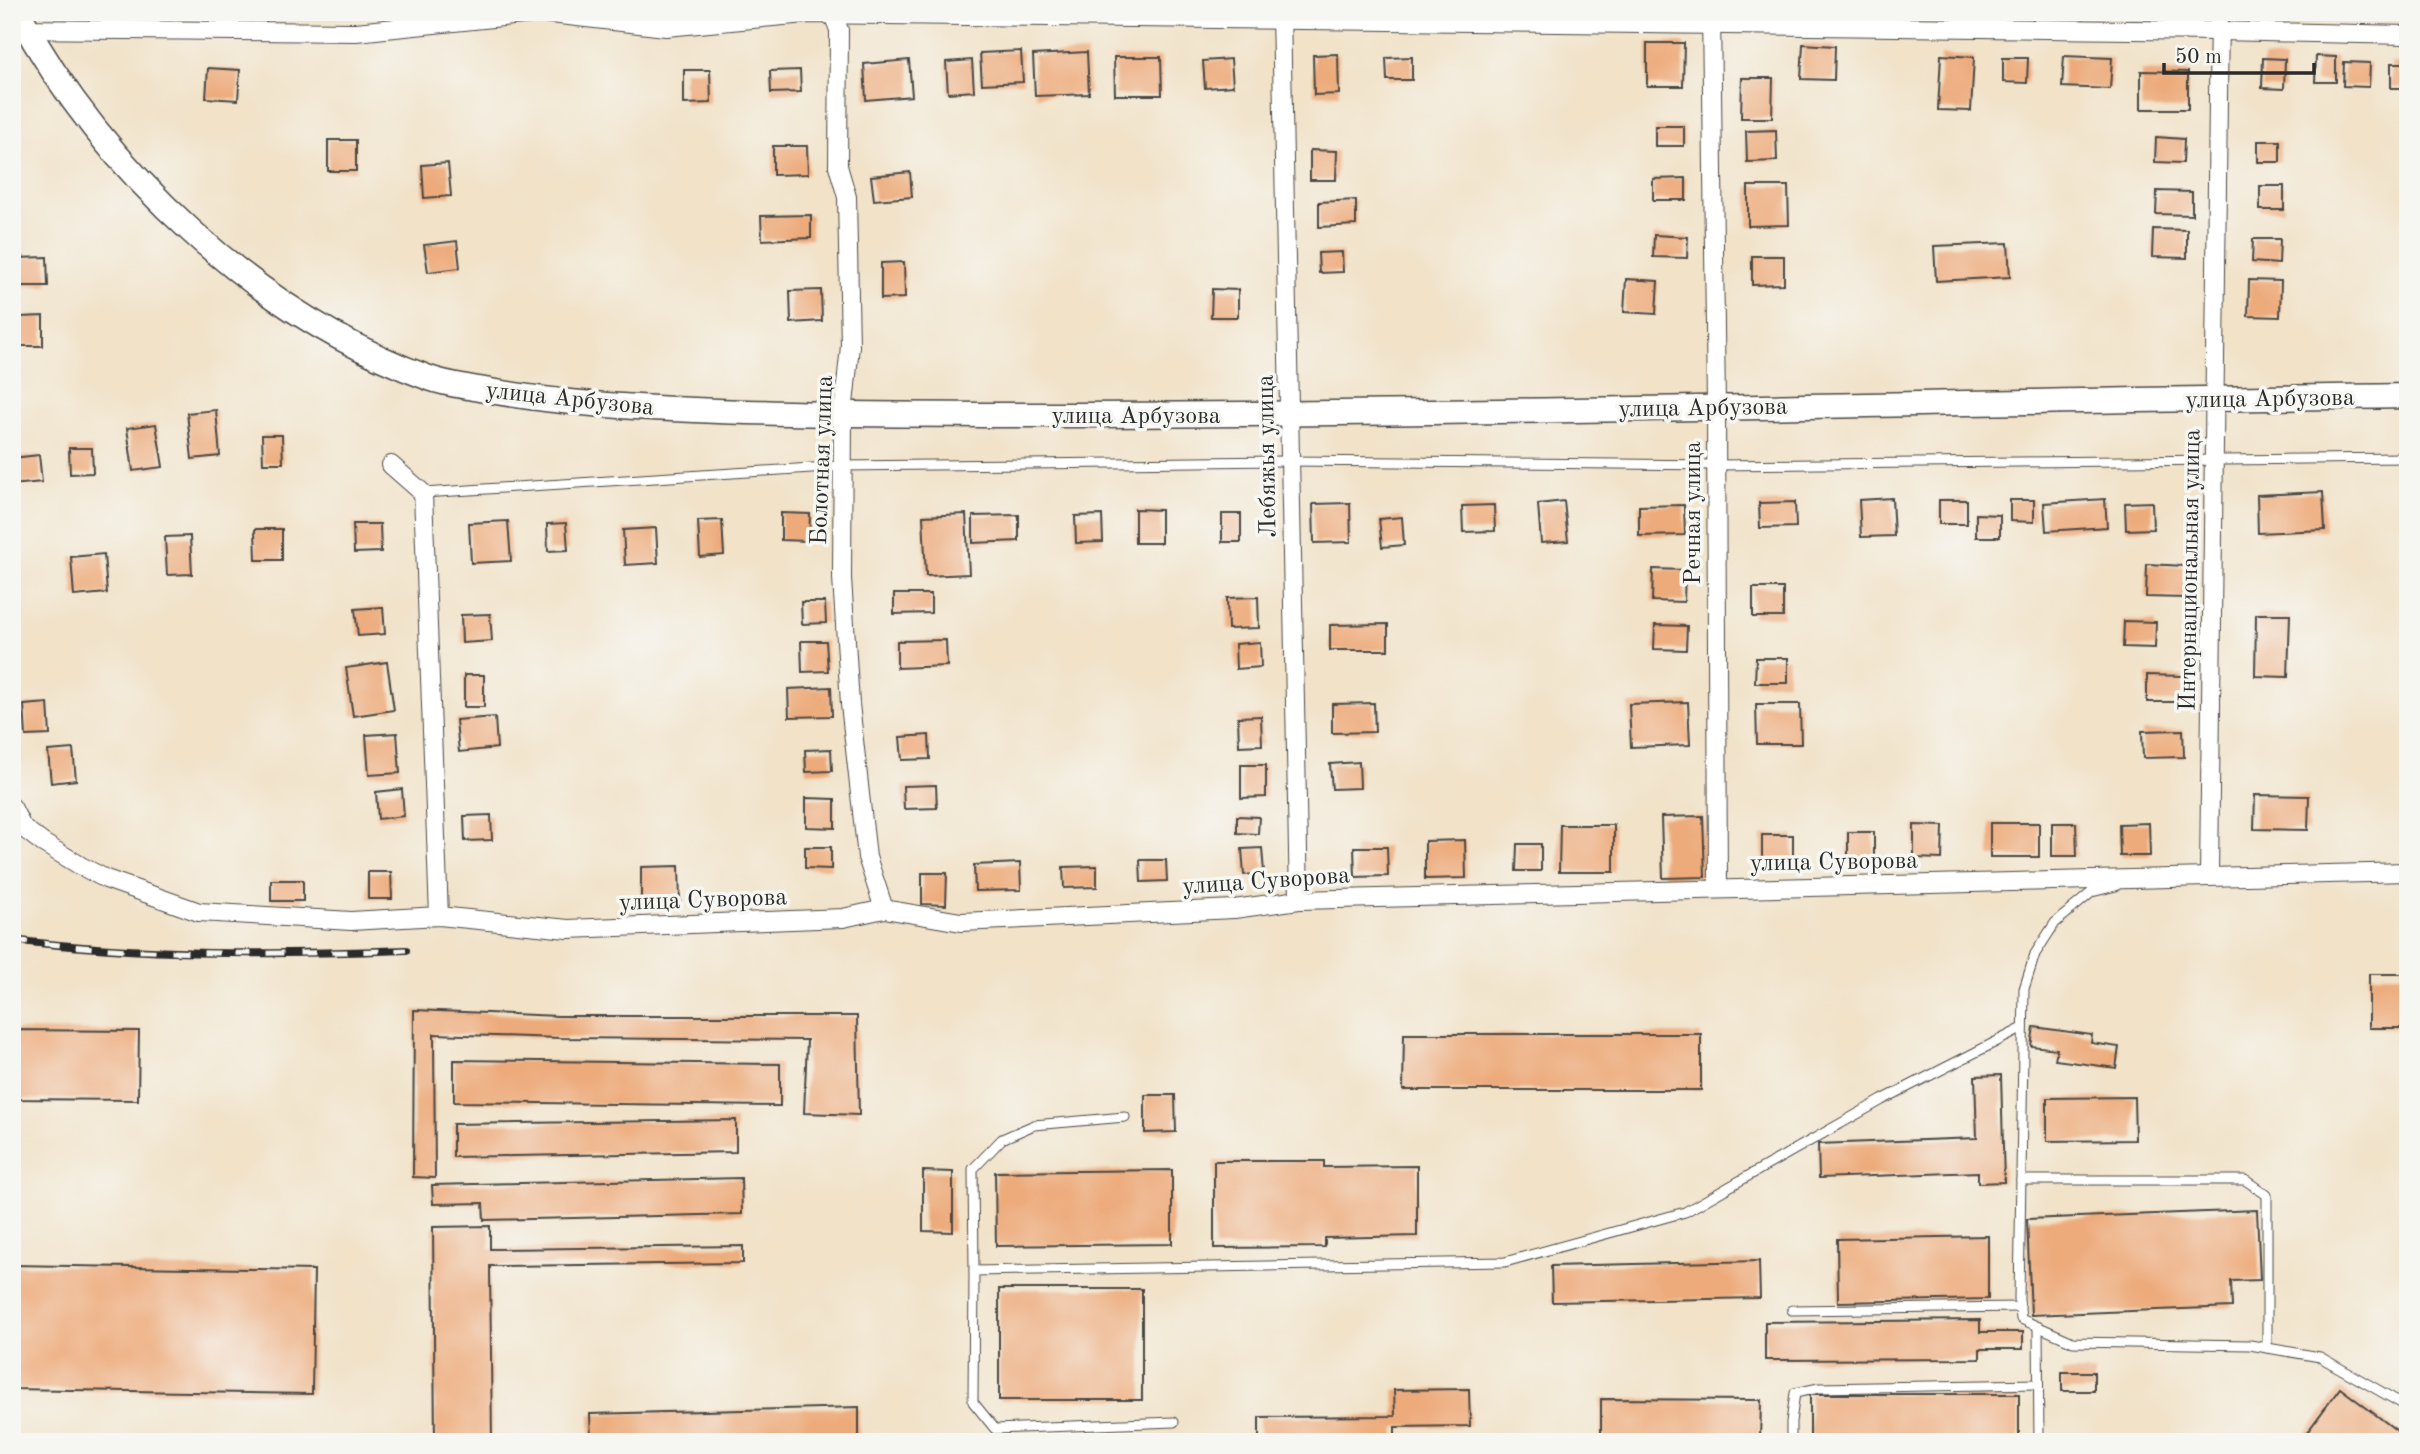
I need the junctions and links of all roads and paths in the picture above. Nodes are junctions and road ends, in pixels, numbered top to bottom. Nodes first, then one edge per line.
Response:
1 (2219, 12) edge
2 (833, 13) edge
3 (1281, 16) edge
4 (1711, 19) edge
5 (19, 24) edge
6 (2219, 31) junction
7 (2408, 35) edge
8 (2408, 396) edge
9 (2216, 398) junction
10 (1717, 406) junction
11 (843, 414) junction
12 (1290, 415) junction
13 (2408, 458) edge
14 (1290, 461) junction
15 (2215, 461) junction
16 (391, 465) dead end
17 (1716, 465) junction
18 (842, 466) junction
19 (424, 493) junction
20 (12, 807) edge
21 (2408, 872) edge
22 (2209, 877) junction
23 (2145, 878) junction
24 (1718, 888) junction
25 (1299, 900) junction
26 (884, 908) junction
27 (439, 916) junction
28 (2023, 1028) junction
29 (1125, 1117) dead end
30 (2021, 1180) junction
31 (974, 1271) junction
32 (2020, 1307) junction
33 (1792, 1310) dead end
34 (2038, 1327) junction
35 (2267, 1348) junction
36 (2038, 1384) junction
37 (2408, 1407) edge
38 (1174, 1422) dead end
39 (1791, 1442) edge
40 (2039, 1442) edge

1 - 6 street, Интернациональная улица
2 - 3 street
2 - 5 street
2 - 11 street, Болотная улица
3 - 4 street
3 - 12 street, Лебяжья улица
4 - 6 street
4 - 10 street, Речная улица
5 - 11 street, улица Арбузова
6 - 7 street
6 - 9 street, Интернациональная улица
8 - 9 street, улица Арбузова
9 - 10 street, улица Арбузова
9 - 15 street, Интернациональная улица
10 - 12 street, улица Арбузова
10 - 17 street, Речная улица
11 - 12 street, улица Арбузова
11 - 18 street, Болотная улица
12 - 14 street, Лебяжья улица
13 - 15 lane
14 - 17 lane
14 - 18 lane
14 - 25 street, Лебяжья улица
15 - 17 lane
15 - 22 street, Интернациональная улица
16 - 19 street
17 - 24 street, Речная улица
18 - 19 lane
18 - 26 street, Болотная улица
19 - 27 street
20 - 27 street, улица Суворова
21 - 22 street, улица Суворова
22 - 23 street, улица Суворова
23 - 24 street, улица Суворова
23 - 28 lane
24 - 25 street, улица Суворова
25 - 26 street, улица Суворова
26 - 27 street, улица Суворова
28 - 30 lane
28 - 31 lane
29 - 31 lane
30 - 32 lane
30 - 35 lane
31 - 38 lane
32 - 33 lane
32 - 34 lane
34 - 35 lane
34 - 36 lane
35 - 37 lane
36 - 39 lane
36 - 40 lane

